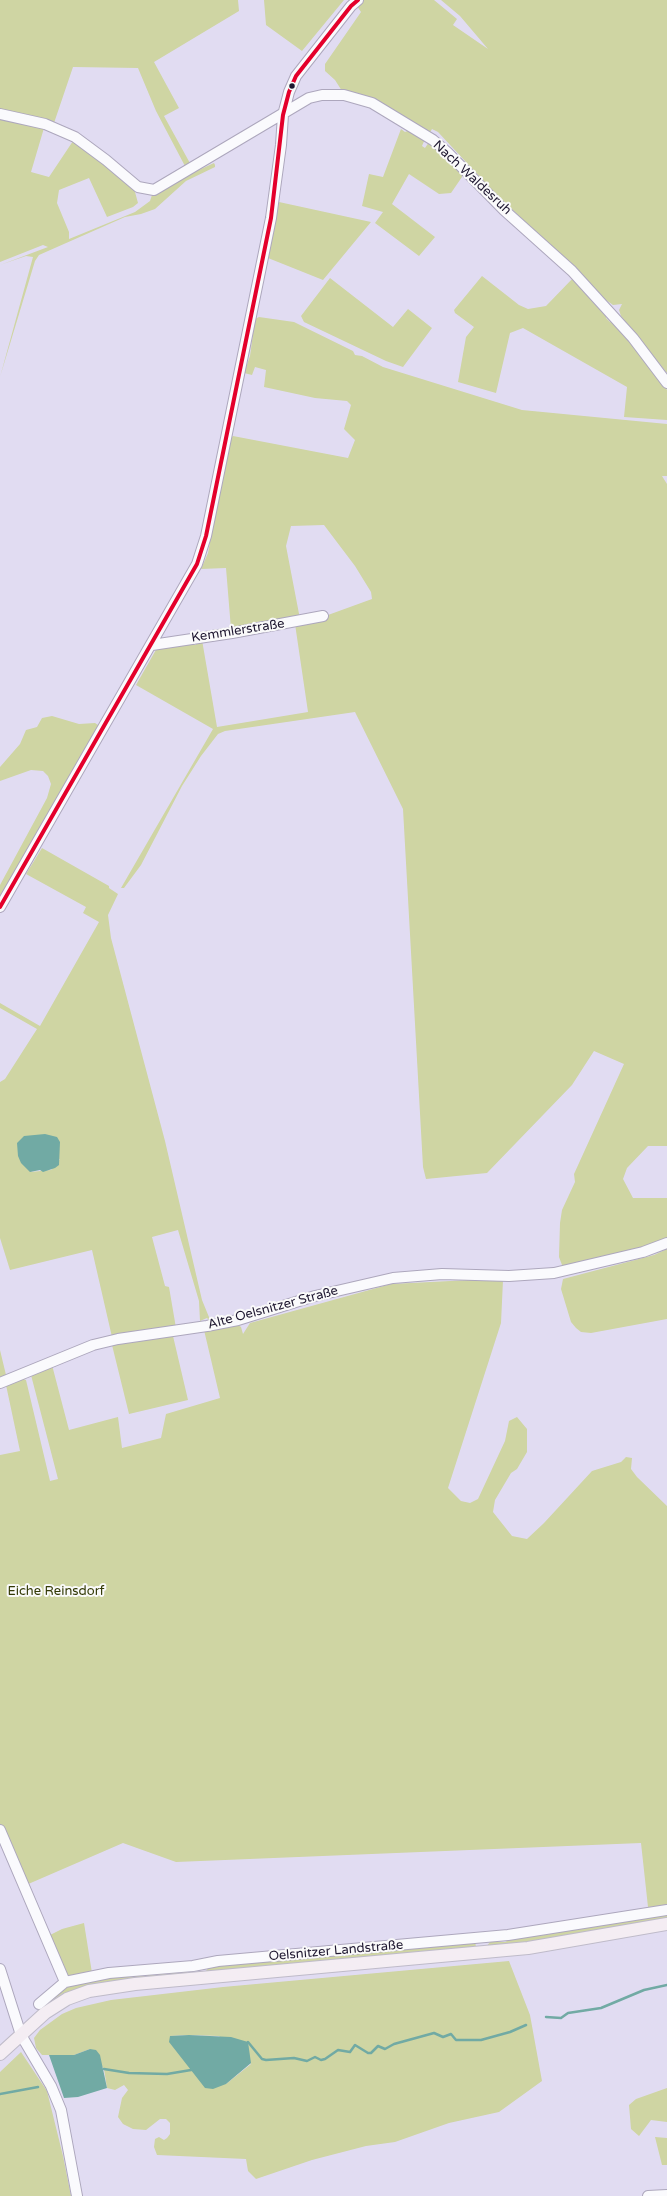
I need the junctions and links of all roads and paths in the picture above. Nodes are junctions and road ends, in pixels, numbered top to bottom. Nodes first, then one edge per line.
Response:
1 (358, 0) edge
2 (0, 114) edge
3 (283, 114) junction
4 (667, 383) edge
5 (324, 616) dead end
6 (152, 645) junction
7 (0, 907) edge
8 (667, 1243) edge
9 (0, 1383) edge
10 (0, 1830) edge
11 (667, 1910) edge
12 (667, 1924) edge
13 (479, 1937) junction
14 (482, 1952) junction
15 (193, 1966) junction
16 (0, 1969) edge
17 (197, 1978) junction
18 (65, 1982) junction
19 (39, 2004) dead end
20 (20, 2035) junction
21 (0, 2054) edge
22 (667, 2195) edge
23 (77, 2196) edge
24 (648, 2196) edge

1 - 3 street
2 - 3 street, Nach Waldesruh
3 - 4 street, Nach Waldesruh
3 - 6 street
5 - 6 street, Kemmlerstraße
6 - 7 street
8 - 9 street, Alte Oelsnitzer Straße
10 - 18 street
11 - 13 street, Oelsnitzer Landstraße
12 - 14 main road, Oelsnitzer Landstraße
13 - 14 street
13 - 15 street, Oelsnitzer Landstraße
14 - 17 main road, Oelsnitzer Landstraße
15 - 17 street
15 - 18 street, Oelsnitzer Landstraße
16 - 20 street
17 - 20 main road, Oelsnitzer Landstraße
18 - 19 street, Oelsnitzer Landstraße
20 - 21 main road, Oelsnitzer Landstraße
20 - 23 street
22 - 24 street

